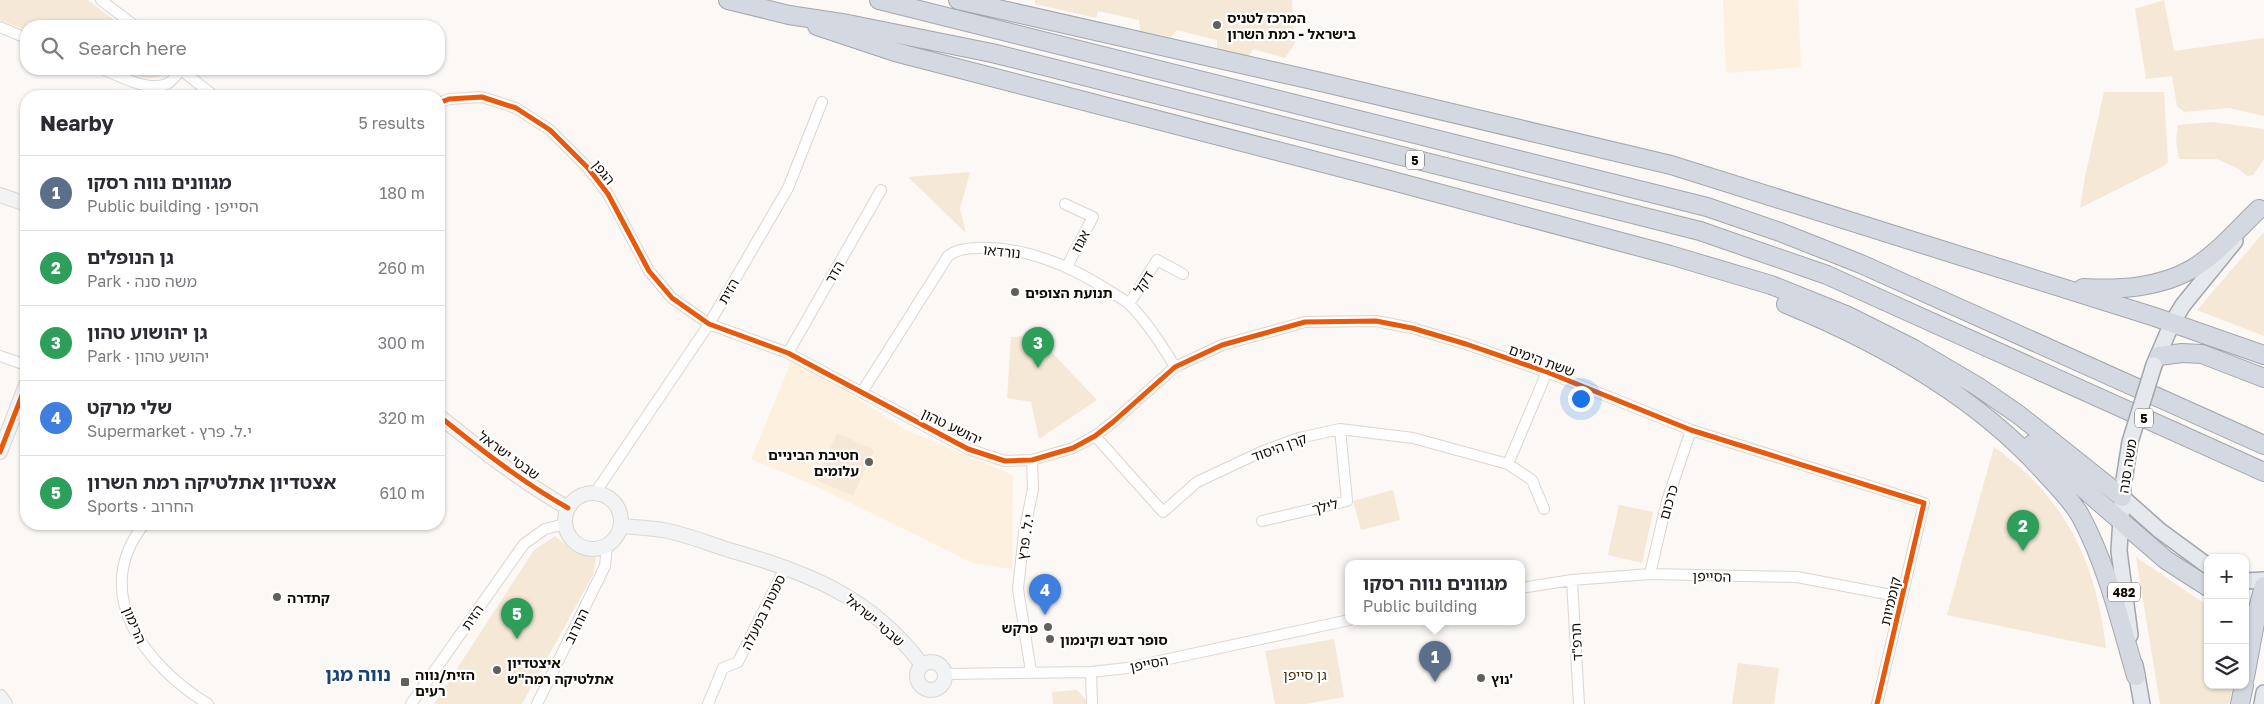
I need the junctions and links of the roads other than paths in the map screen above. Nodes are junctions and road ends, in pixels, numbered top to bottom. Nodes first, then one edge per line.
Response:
1 (102, 0) edge
2 (728, 0) edge
3 (879, 0) edge
4 (958, 0) edge
5 (789, 15) junction
6 (127, 20) edge
7 (0, 27) edge
8 (20, 35) edge
9 (117, 75) edge
10 (174, 75) edge
11 (188, 75) edge
12 (206, 90) edge
13 (445, 101) edge
14 (822, 102) dead end
15 (881, 190) dead end
16 (0, 195) edge
17 (20, 202) edge
18 (1065, 204) dead end
19 (2262, 206) edge
20 (1670, 255) junction
21 (1067, 266) junction
22 (1183, 274) dead end
23 (2060, 287) junction
24 (1129, 304) junction
25 (2172, 323) junction
26 (709, 324) junction
27 (788, 353) junction
28 (2264, 355) edge
29 (0, 356) edge
30 (2156, 360) junction
31 (20, 363) edge
32 (1175, 366) junction
33 (1547, 372) junction
34 (2264, 378) edge
35 (862, 392) junction
36 (20, 400) edge
37 (1984, 415) junction
38 (445, 421) edge
39 (1340, 429) junction
40 (1690, 430) junction
41 (1095, 436) junction
42 (2264, 445) edge
43 (0, 452) edge
44 (1032, 460) junction
45 (1508, 464) junction
46 (2264, 472) edge
47 (2123, 488) junction
48 (595, 493) junction
49 (1924, 503) joint
50 (568, 508) junction
51 (1544, 509) dead end
52 (1262, 521) dead end
53 (2120, 521) junction
54 (565, 524) junction
55 (621, 526) junction
56 (140, 530) edge
57 (607, 545) junction
58 (2204, 563) edge
59 (786, 566) junction
60 (1650, 574) junction
61 (1572, 580) junction
62 (2264, 580) edge
63 (2249, 581) edge
64 (2204, 584) edge
65 (2264, 586) edge
66 (1525, 587) edge
67 (1902, 596) junction
68 (2255, 611) edge
69 (1345, 621) edge
70 (2249, 651) edge
71 (922, 665) junction
72 (1031, 672) junction
73 (1091, 672) junction
74 (945, 674) junction
75 (2136, 676) junction
76 (2243, 689) edge
77 (2264, 693) edge
78 (0, 697) edge
79 (936, 697) edge
80 (5, 704) edge
81 (208, 704) edge
82 (411, 704) edge
83 (537, 704) edge
84 (708, 704) edge
85 (1092, 704) edge
86 (1579, 704) edge
87 (1877, 704) edge
88 (2142, 704) edge
89 (2240, 704) edge
90 (2262, 704) edge

1 - 6 street
2 - 5 highway, 5
3 - 42 highway, 5
4 - 23 highway
5 - 20 highway
5 - 46 highway, 5
7 - 8 street
9 - 10 street
11 - 12 street
13 - 26 street, הגפן
14 - 26 street, הזית
15 - 27 street, הדר
16 - 17 street
18 - 21 street, אגוז
19 - 23 highway
19 - 25 main road, משה סנה / 482
20 - 37 highway
20 - 47 highway
21 - 24 street, נורדאו
21 - 35 street, נורדאו
22 - 24 street, דקל
23 - 25 highway
24 - 32 street, נורדאו
25 - 28 highway
25 - 30 main road, משה סנה / 482
26 - 27 street, יהושע טהון
26 - 48 street, הזית
27 - 35 street, יהושע טהון
29 - 31 street
30 - 34 highway
30 - 47 main road, משה סנה / 482, bridge
32 - 33 street, ששת הימים
32 - 41 street, יהושע טהון
33 - 40 street, ששת הימים
33 - 45 street
35 - 44 street, יהושע טהון
36 - 43 street
37 - 53 highway
37 - 75 highway
38 - 50 street, שבטי ישראל
39 - 41 street, קרן היסוד
39 - 45 street, קרן היסוד
39 - 52 street, לילך
40 - 49 street, ששת הימים
40 - 60 street, כרכום
41 - 44 street, יהושע טהון
44 - 72 street, י.ל. פרץ
45 - 51 street, קרן היסוד
47 - 53 main road, משה סנה / 482
47 - 58 main road
48 - 50 street
48 - 55 street
49 - 67 street, קוממיות
50 - 54 street
53 - 64 highway
53 - 75 main road, משה סנה / 482
54 - 57 street
54 - 82 street, הזית
55 - 57 street
55 - 59 street, שבטי ישראל
56 - 81 street, הרימון
57 - 83 street, החרוב
59 - 71 street, שבטי ישראל
59 - 84 street, סמטת במעלה
60 - 61 street, הסייפן
60 - 67 street, הסייפן
61 - 66 street, הסייפן
61 - 86 street, תרפ"ד
62 - 63 main road
65 - 68 highway
67 - 87 street, קוממיות
68 - 70 highway
69 - 73 street, הסייפן
71 - 74 street
71 - 79 street
72 - 73 street, הסייפן
72 - 74 street, הסייפן
73 - 85 street
74 - 79 street
75 - 88 main road, משה סנה / 482
76 - 89 highway
77 - 90 main road
78 - 80 street

